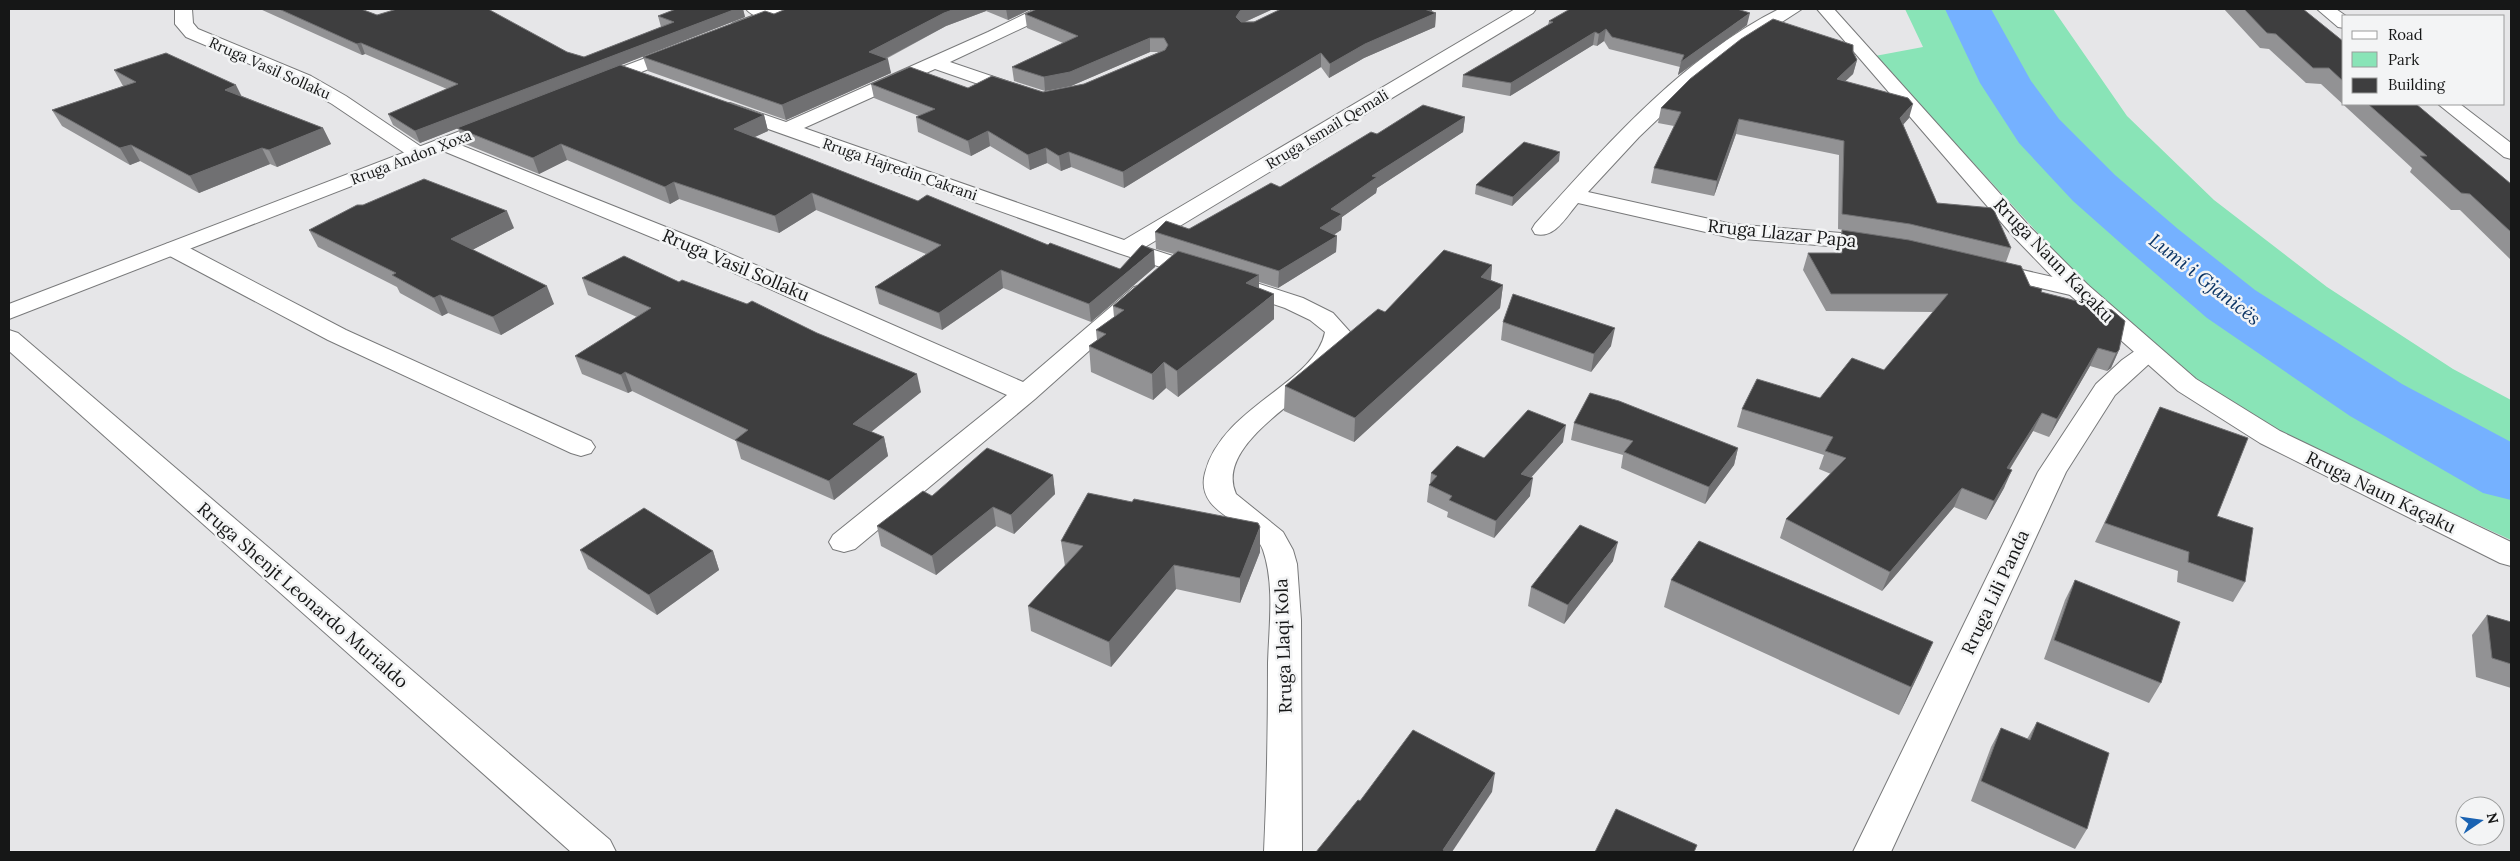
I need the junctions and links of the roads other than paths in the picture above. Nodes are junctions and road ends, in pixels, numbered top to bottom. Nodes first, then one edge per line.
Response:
1 (184, 9) edge
2 (1048, 9) edge
3 (1527, 9) edge
4 (1793, 9) edge
5 (1825, 9) edge
6 (2325, 9) edge
7 (771, 11) edge
8 (2342, 22) edge
9 (934, 63) junction
10 (624, 72) junction
11 (652, 82) edge
12 (579, 90) edge
13 (1037, 97) edge
14 (714, 104) edge
15 (2449, 105) edge
16 (516, 116) edge
17 (786, 129) junction
18 (443, 144) junction
19 (2511, 153) edge
20 (419, 154) junction
21 (1573, 195) junction
22 (1543, 229) dead end
23 (1895, 246) edge
24 (1126, 248) junction
25 (174, 249) junction
26 (1177, 263) junction
27 (1971, 264) edge
28 (2079, 290) junction
29 (9, 312) edge
30 (9, 338) edge
31 (2148, 353) junction
32 (1026, 393) junction
33 (581, 447) dead end
34 (844, 542) dead end
35 (2511, 555) edge
36 (597, 852) edge
37 (1283, 852) edge
38 (1872, 852) edge

1 - 20 street, Rruga Vasil Sollaku
2 - 9 street
3 - 24 street, Rruga Ismail Qemali
4 - 21 street
5 - 28 street, Rruga Naun Kaçaku
6 - 8 street
7 - 10 street
9 - 13 street
9 - 17 street
10 - 11 street
10 - 12 street
14 - 17 street, Rruga Hajredin Cakrani
15 - 19 street
16 - 18 street, Rruga Andon Xoxa
17 - 24 street, Rruga Hajredin Cakrani
18 - 20 street, Rruga Andon Xoxa
18 - 32 street, Rruga Vasil Sollaku
20 - 25 street, Rruga Andon Xoxa
21 - 22 street
21 - 23 street, Rruga Llazar Papa
24 - 26 street, Rruga Hajredin Cakrani
25 - 29 street, Rruga Andon Xoxa
25 - 33 street
26 - 32 street
26 - 37 street, Rruga Llaqi Kola
27 - 28 street
28 - 31 street, Rruga Naun Kaçaku
30 - 36 street, Rruga Shenjt Leonardo Murialdo
31 - 35 street, Rruga Naun Kaçaku
31 - 38 street, Rruga Lili Panda
32 - 34 street

